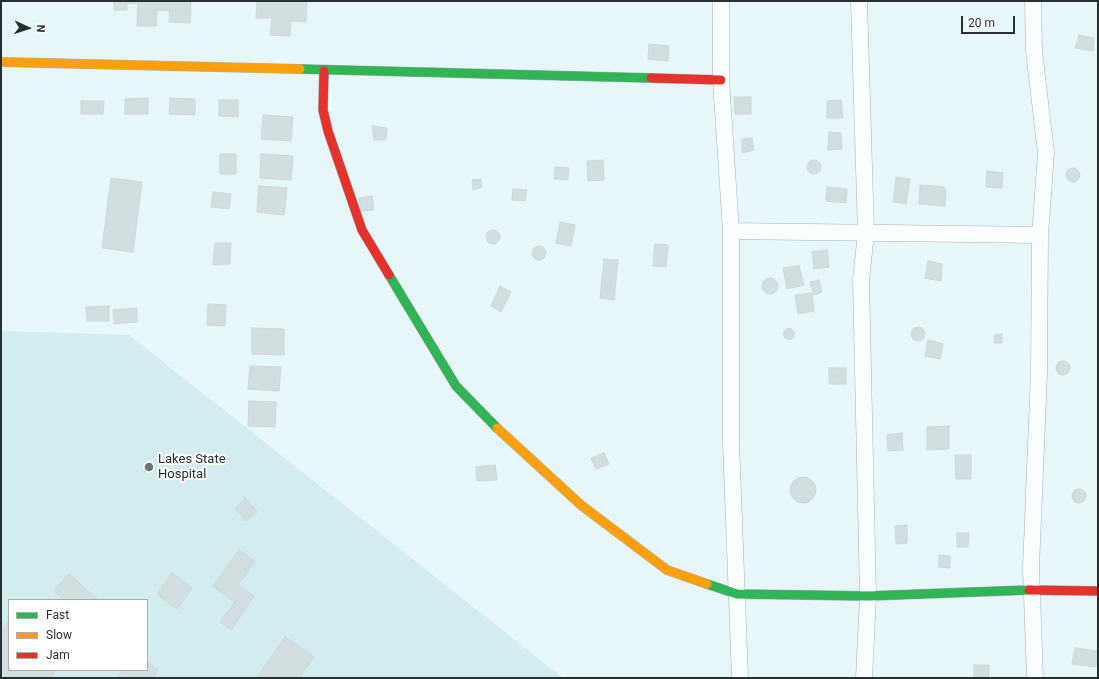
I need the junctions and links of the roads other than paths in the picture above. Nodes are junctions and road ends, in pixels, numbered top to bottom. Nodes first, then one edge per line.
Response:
1 (721, 1) edge
2 (859, 1) edge
3 (1033, 1) edge
4 (1, 62) edge
5 (324, 70) junction
6 (721, 80) junction
7 (731, 230) junction
8 (866, 233) junction
9 (1040, 235) junction
10 (1032, 590) junction
11 (1098, 591) edge
12 (738, 594) junction
13 (868, 596) junction
14 (740, 678) edge
15 (864, 678) edge
16 (1035, 678) edge

1 - 6 street
2 - 8 street
3 - 9 street
4 - 5 street
5 - 6 street
5 - 12 street
6 - 7 street
7 - 8 street
7 - 12 street
8 - 9 street
8 - 13 street
9 - 10 street
10 - 11 street
10 - 13 street
10 - 16 street
12 - 13 street
12 - 14 street
13 - 15 street

